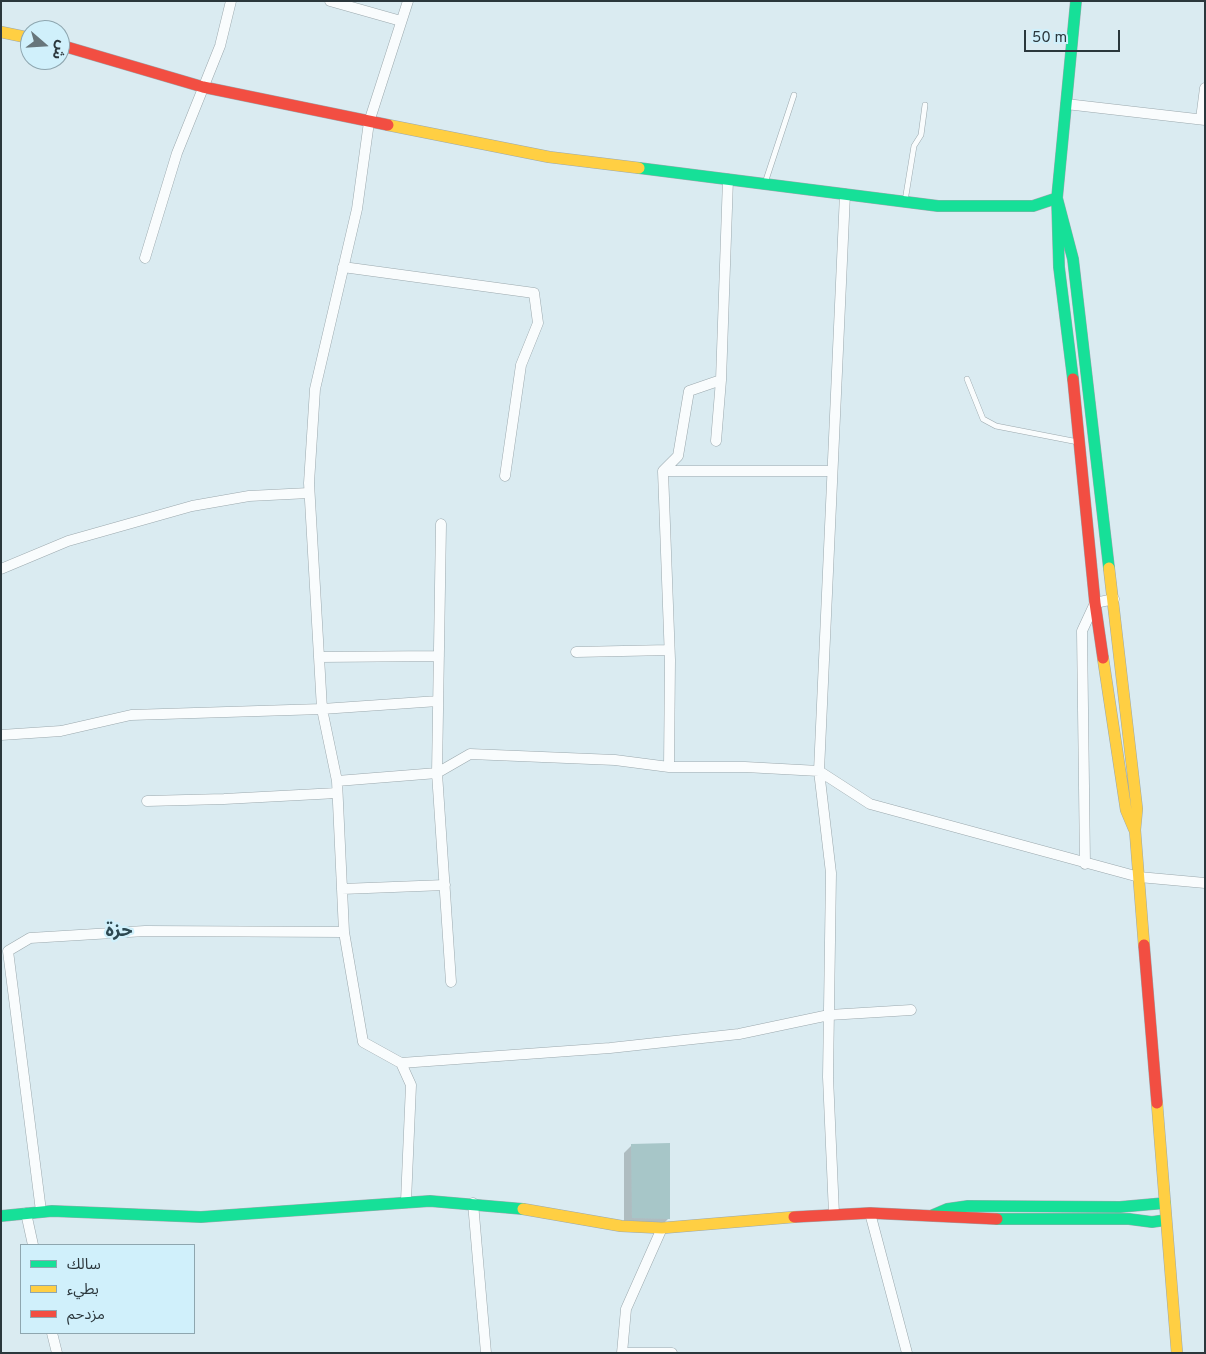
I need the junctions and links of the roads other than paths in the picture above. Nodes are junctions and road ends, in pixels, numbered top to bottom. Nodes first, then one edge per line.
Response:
1 (231, 1) edge
2 (330, 1) edge
3 (408, 1) edge
4 (1076, 1) edge
5 (401, 21) junction
6 (1, 32) edge
7 (20, 36) edge
8 (70, 48) edge
9 (203, 87) junction
10 (1205, 88) edge
11 (794, 95) dead end
12 (1066, 104) junction
13 (925, 105) dead end
14 (1203, 120) edge
15 (369, 122) junction
16 (728, 179) junction
17 (764, 183) junction
18 (845, 194) junction
19 (1057, 198) junction
20 (905, 202) junction
21 (145, 258) dead end
22 (343, 267) junction
23 (967, 379) dead end
24 (721, 380) junction
25 (716, 441) dead end
26 (1081, 442) junction
27 (663, 471) junction
28 (831, 471) junction
29 (504, 476) dead end
30 (309, 493) junction
31 (442, 524) dead end
32 (1, 569) edge
33 (1114, 599) junction
34 (1095, 603) junction
35 (669, 650) junction
36 (576, 652) dead end
37 (439, 656) junction
38 (318, 657) junction
39 (438, 701) junction
40 (322, 709) junction
41 (1, 735) edge
42 (669, 767) junction
43 (819, 771) junction
44 (437, 773) junction
45 (337, 781) junction
46 (337, 793) junction
47 (147, 800) dead end
48 (1135, 830) junction
49 (1085, 864) junction
50 (1139, 877) junction
51 (1205, 883) edge
52 (445, 885) junction
53 (342, 889) junction
54 (344, 932) junction
55 (451, 982) dead end
56 (912, 1010) dead end
57 (829, 1015) junction
58 (401, 1063) junction
59 (406, 1201) junction
60 (473, 1203) junction
61 (1165, 1203) junction
62 (41, 1211) junction
63 (26, 1213) junction
64 (870, 1213) junction
65 (834, 1214) junction
66 (932, 1215) junction
67 (1, 1216) edge
68 (1166, 1220) junction
69 (662, 1228) junction
70 (33, 1244) edge
71 (52, 1334) edge
72 (57, 1353) edge
73 (486, 1353) edge
74 (623, 1353) edge
75 (672, 1353) edge
76 (907, 1353) edge
77 (1177, 1353) edge

1 - 9 street
2 - 5 street
3 - 5 street
4 - 12 street
5 - 15 street
6 - 7 street
8 - 9 street
9 - 15 street
9 - 21 street
10 - 14 street
11 - 17 lane
12 - 14 street
12 - 19 street
13 - 20 lane
15 - 16 street
15 - 22 street
16 - 17 street
16 - 24 street
17 - 18 street
18 - 20 street
18 - 28 street
19 - 20 street
19 - 26 street
19 - 33 street
22 - 29 street
22 - 30 street
23 - 26 lane
24 - 25 street
24 - 27 street
26 - 34 street
27 - 28 street
27 - 35 street
28 - 43 street
30 - 32 street
30 - 38 street
31 - 37 street
33 - 34 street
33 - 48 street
34 - 48 street
34 - 49 street
35 - 36 street
35 - 42 street
37 - 38 street
37 - 39 street
38 - 40 street
39 - 40 street
39 - 44 street
40 - 41 street
40 - 45 street
42 - 43 street
42 - 44 street
43 - 49 street
43 - 57 street
44 - 45 street
44 - 52 street
45 - 46 street
46 - 47 street
46 - 53 street
48 - 50 street
49 - 50 street
50 - 51 street
50 - 61 street
52 - 53 street
52 - 55 street
53 - 54 street
54 - 58 street
54 - 62 street
56 - 57 street
57 - 58 street
57 - 65 street
58 - 59 street
59 - 60 street
59 - 62 street
60 - 69 street
60 - 73 street
61 - 66 street
61 - 68 street
62 - 63 street
63 - 67 street
63 - 70 street
64 - 65 street
64 - 66 street
64 - 76 street
65 - 69 street
66 - 68 street
68 - 77 street
69 - 74 street
71 - 72 street
74 - 75 street

